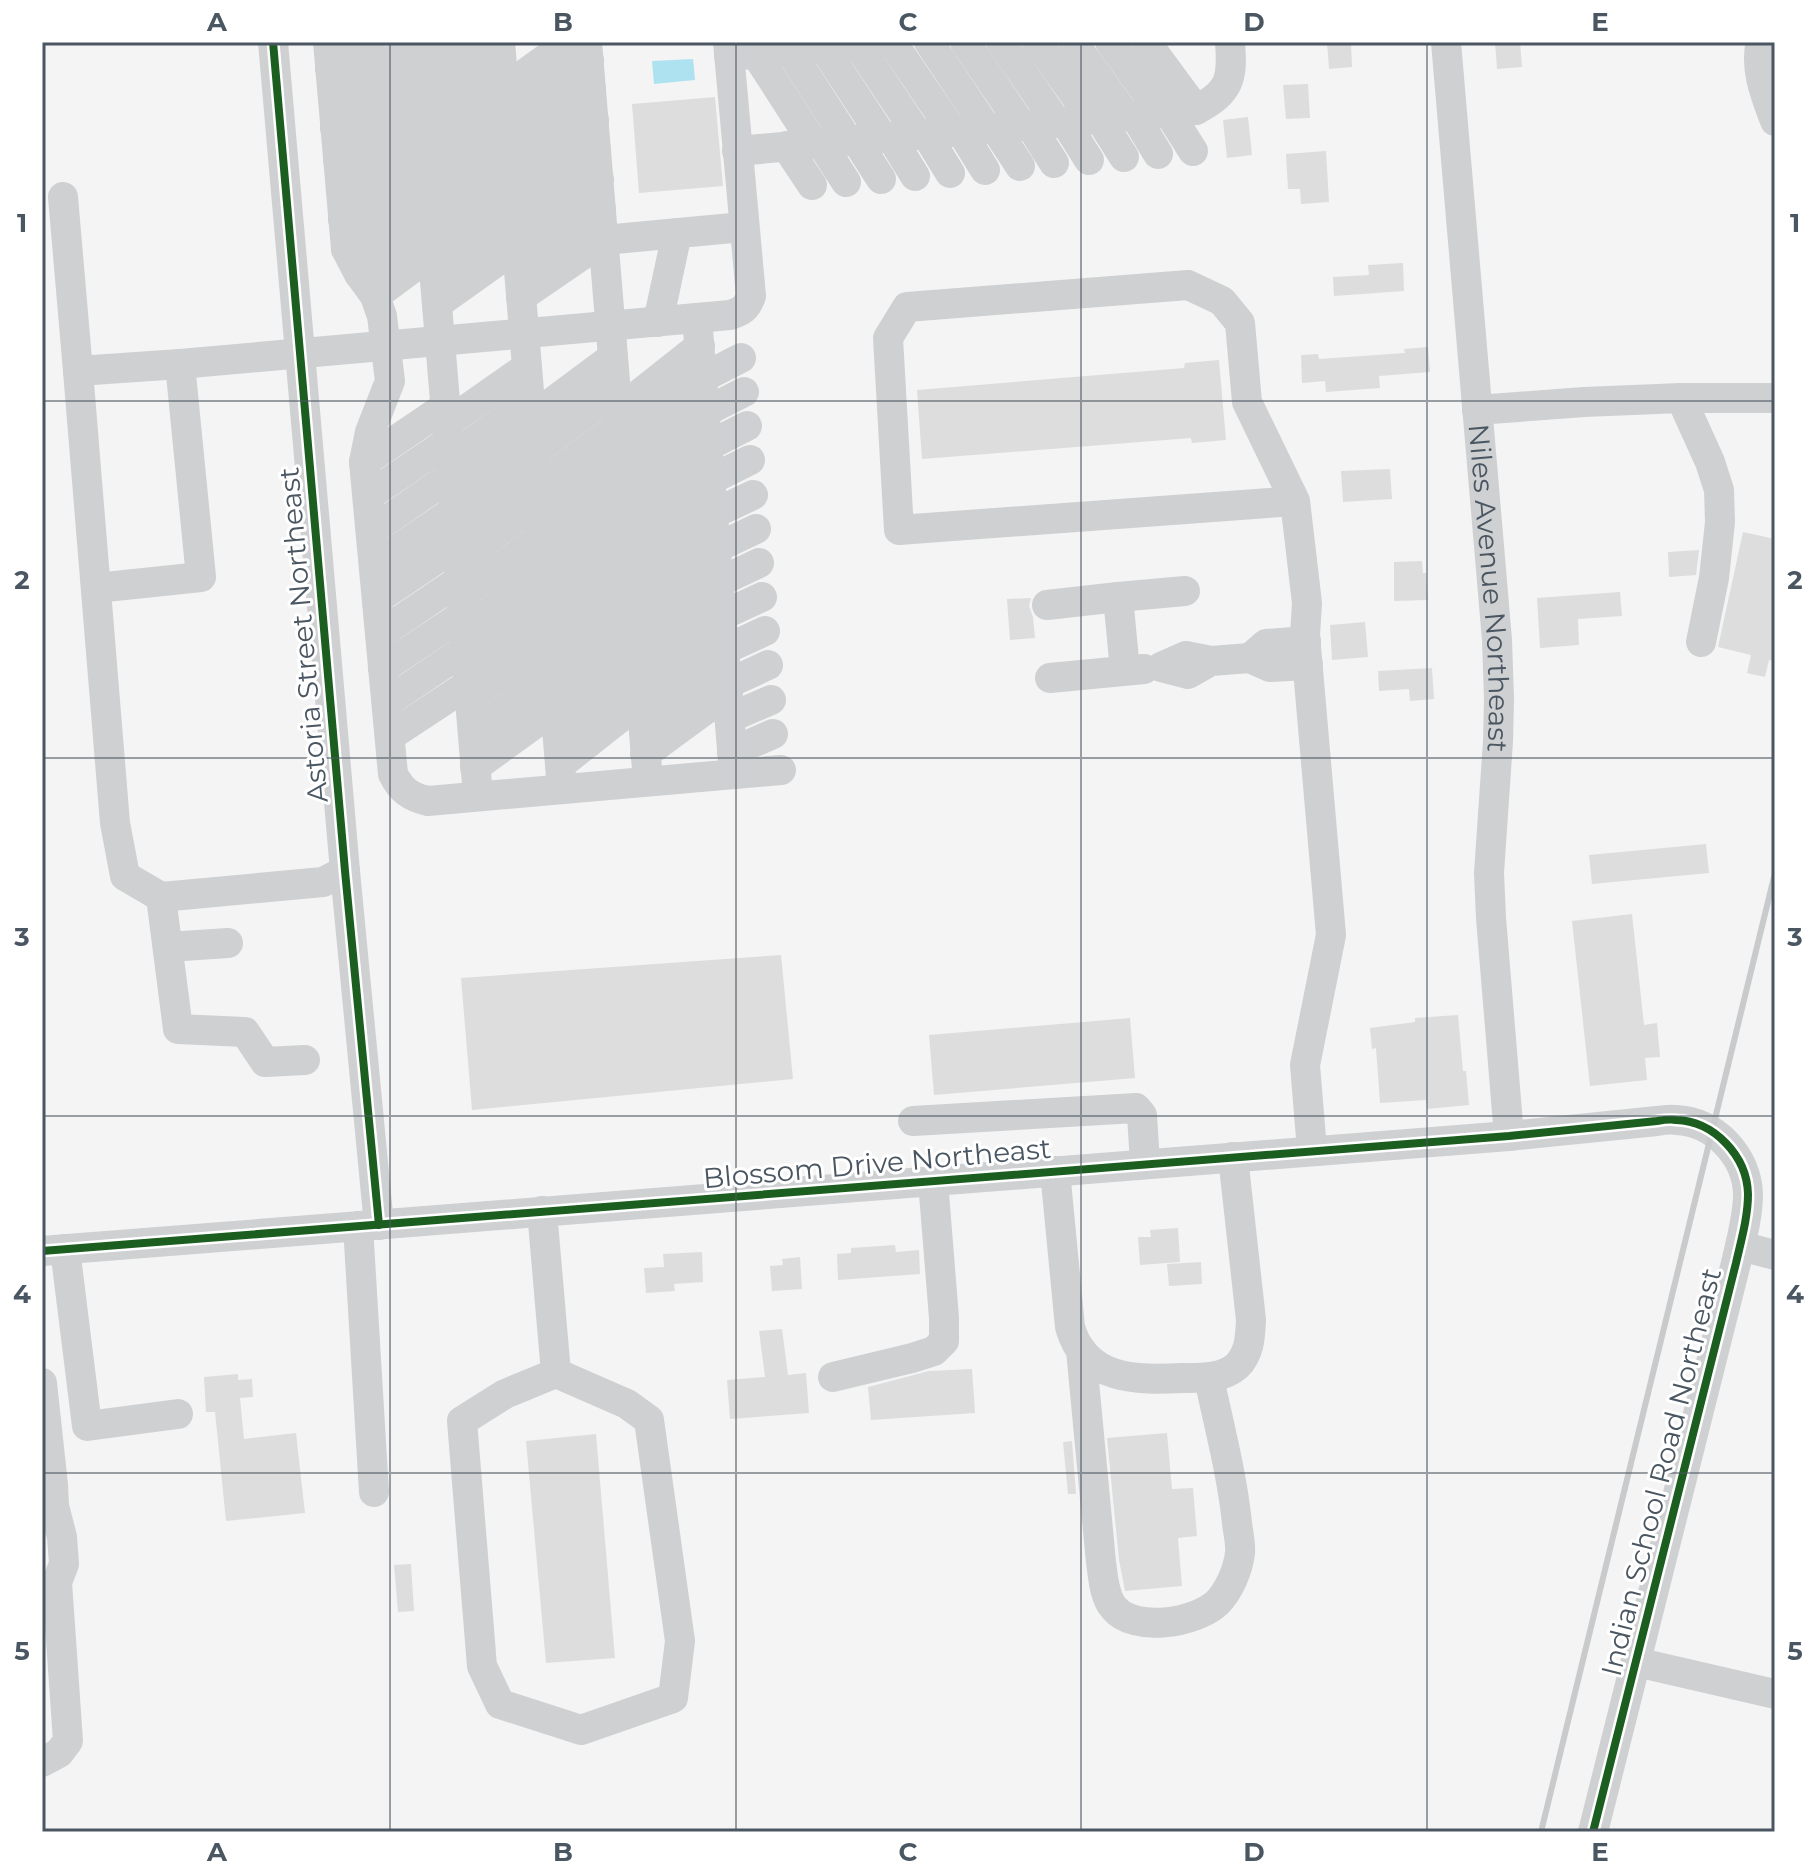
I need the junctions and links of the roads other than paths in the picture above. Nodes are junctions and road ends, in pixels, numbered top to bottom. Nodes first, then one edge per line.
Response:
1 (273, 42) edge
2 (371, 42) edge
3 (448, 42) edge
4 (929, 42) edge
5 (965, 42) edge
6 (1001, 42) edge
7 (1037, 42) edge
8 (1073, 42) edge
9 (1110, 42) edge
10 (1146, 42) edge
11 (1230, 42) edge
12 (1446, 42) edge
13 (1761, 42) edge
14 (843, 45) edge
15 (738, 51) edge
16 (329, 55) edge
17 (584, 58) edge
18 (333, 98) junction
19 (1775, 121) edge
20 (335, 128) junction
21 (991, 128) junction
22 (510, 149) edge
23 (596, 150) junction
24 (737, 151) junction
25 (1193, 151) dead end
26 (1158, 154) dead end
27 (1124, 157) dead end
28 (338, 159) junction
29 (425, 160) edge
30 (1089, 160) dead end
31 (1054, 163) dead end
32 (1020, 166) dead end
33 (985, 170) dead end
34 (950, 173) dead end
35 (915, 176) dead end
36 (881, 179) dead end
37 (846, 182) dead end
38 (812, 185) dead end
39 (341, 189) junction
40 (63, 197) dead end
41 (601, 209) junction
42 (343, 219) junction
43 (743, 227) junction
44 (677, 233) junction
45 (604, 240) junction
46 (360, 273) junction
47 (658, 322) junction
48 (611, 326) junction
49 (698, 332) junction
50 (524, 334) junction
51 (440, 341) junction
52 (386, 346) junction
53 (301, 353) junction
54 (613, 357) junction
55 (741, 358) dead end
56 (180, 364) junction
57 (527, 367) junction
58 (78, 371) junction
59 (702, 380) junction
60 (744, 392) dead end
61 (1681, 398) junction
62 (1775, 398) edge
63 (1477, 410) junction
64 (705, 414) junction
65 (747, 426) dead end
66 (708, 448) junction
67 (750, 460) dead end
68 (364, 462) junction
69 (753, 495) dead end
70 (368, 496) junction
71 (1295, 501) junction
72 (756, 529) dead end
73 (371, 531) junction
74 (458, 553) junction
75 (629, 556) junction
76 (759, 563) dead end
77 (543, 564) junction
78 (374, 565) junction
79 (96, 588) junction
80 (1185, 591) dead end
81 (720, 594) junction
82 (762, 597) dead end
83 (1118, 597) junction
84 (377, 599) junction
85 (1047, 605) dead end
86 (765, 631) dead end
87 (380, 634) junction
88 (1701, 642) dead end
89 (1307, 653) junction
90 (768, 665) dead end
91 (383, 668) junction
92 (1125, 670) junction
93 (1050, 678) dead end
94 (771, 700) dead end
95 (387, 702) junction
96 (473, 733) junction
97 (773, 734) dead end
98 (390, 736) junction
99 (733, 763) junction
100 (647, 768) junction
101 (781, 770) dead end
102 (561, 777) junction
103 (477, 782) junction
104 (345, 871) junction
105 (161, 897) junction
106 (228, 943) dead end
107 (168, 947) junction
108 (305, 1060) dead end
109 (913, 1121) dead end
110 (1713, 1131) joint
111 (1509, 1136) junction
112 (1312, 1150) junction
113 (1233, 1157) junction
114 (1145, 1163) junction
115 (1055, 1171) junction
116 (933, 1181) junction
117 (1762, 1196) edge
118 (542, 1211) junction
119 (369, 1225) junction
120 (1740, 1246) junction
121 (48, 1247) edge
122 (1775, 1255) edge
123 (1081, 1350) junction
124 (556, 1373) junction
125 (833, 1377) dead end
126 (1209, 1378) junction
127 (42, 1385) edge
128 (178, 1414) dead end
129 (374, 1492) dead end
130 (48, 1507) edge
131 (49, 1583) edge
132 (1636, 1662) junction
133 (1775, 1694) edge
134 (42, 1762) edge
135 (1593, 1832) edge

1 - 53 street, Astoria Street Northeast
2 - 16 street
3 - 29 street
4 - 21 street
5 - 21 street
6 - 21 street
7 - 21 street
8 - 21 street
9 - 21 street
10 - 21 street
11 - 21 street
12 - 63 street, Niles Avenue Northeast
13 - 19 street
14 - 15 street
14 - 21 street
14 - 21 street
15 - 21 street
15 - 24 street
16 - 18 street
17 - 22 street
17 - 22 street
17 - 23 street
18 - 20 street
18 - 29 street
20 - 28 street
20 - 29 street
21 - 24 street
21 - 25 street
21 - 26 street
21 - 27 street
21 - 30 street
21 - 31 street
21 - 32 street
21 - 33 street
21 - 34 street
21 - 35 street
21 - 36 street
21 - 37 street
21 - 38 street
22 - 23 street
22 - 23 street
22 - 29 street
22 - 29 street
22 - 29 street
22 - 29 street
22 - 41 street
22 - 45 street
22 - 50 street
23 - 41 street
24 - 43 street
28 - 29 street
28 - 39 street
29 - 39 street
29 - 42 street
29 - 46 street
29 - 46 street
29 - 51 street
39 - 42 street
40 - 58 street
41 - 45 street
42 - 46 street
43 - 44 street
43 - 49 street
44 - 45 street
44 - 47 street
45 - 48 street
46 - 52 street
47 - 48 street
47 - 49 street
48 - 50 street
48 - 54 street
49 - 59 street
49 - 75 street
50 - 51 street
50 - 57 street
51 - 52 street
51 - 74 street
52 - 53 street
52 - 68 street
53 - 56 street
53 - 104 street, Astoria Street Northeast
54 - 75 street
54 - 77 street
55 - 59 street
56 - 58 street
56 - 79 street
57 - 74 street
57 - 77 street
58 - 79 street
59 - 64 street
59 - 75 street
60 - 64 street
61 - 62 street
61 - 63 street
61 - 88 street
63 - 111 street, Niles Avenue Northeast
64 - 66 street
64 - 75 street
65 - 66 street
66 - 75 street
66 - 81 street
67 - 81 street
68 - 70 street
68 - 74 street
69 - 81 street
70 - 73 street
70 - 74 street
71 - 71 street
71 - 89 street
72 - 81 street
73 - 74 street
73 - 78 street
74 - 77 street
74 - 77 street
74 - 77 street
74 - 77 street
74 - 78 street
74 - 84 street
74 - 87 street
74 - 91 street
74 - 95 street
74 - 96 street
74 - 98 street
75 - 77 street
75 - 77 street
75 - 77 street
75 - 77 street
75 - 77 street
75 - 81 street
75 - 81 street
75 - 81 street
75 - 100 street
75 - 102 street
76 - 81 street
77 - 96 street
77 - 102 street
77 - 103 street
78 - 84 street
79 - 105 street
80 - 83 street
81 - 82 street
81 - 86 street
81 - 90 street
81 - 94 street
81 - 99 street
81 - 100 street
83 - 85 street
83 - 92 street
84 - 87 street
87 - 91 street
89 - 92 street
89 - 112 street
91 - 95 street
92 - 93 street
95 - 98 street
96 - 103 street
97 - 99 street
98 - 103 street
99 - 100 street
99 - 101 street
100 - 102 street
102 - 103 street
104 - 105 street
104 - 119 street, Astoria Street Northeast
105 - 107 street
106 - 107 street
107 - 108 street
109 - 114 street
110 - 111 street, Blossom Drive Northeast
110 - 117 street, Indian School Road Northeast
111 - 112 street, Blossom Drive Northeast
112 - 113 street, Blossom Drive Northeast
113 - 114 street, Blossom Drive Northeast
113 - 126 street
114 - 115 street, Blossom Drive Northeast
115 - 116 street, Blossom Drive Northeast
115 - 123 street
116 - 118 street, Blossom Drive Northeast
116 - 125 street
117 - 120 street, Indian School Road Northeast
118 - 119 street, Blossom Drive Northeast
118 - 124 street
119 - 121 street, Blossom Drive Northeast
119 - 129 street, Astoria Street Northeast
120 - 122 street
120 - 132 street, Indian School Road Northeast
121 - 128 street
123 - 126 street
123 - 126 street
124 - 124 street
127 - 130 street
130 - 131 street
131 - 134 street
132 - 133 street
132 - 135 street, Indian School Road Northeast

